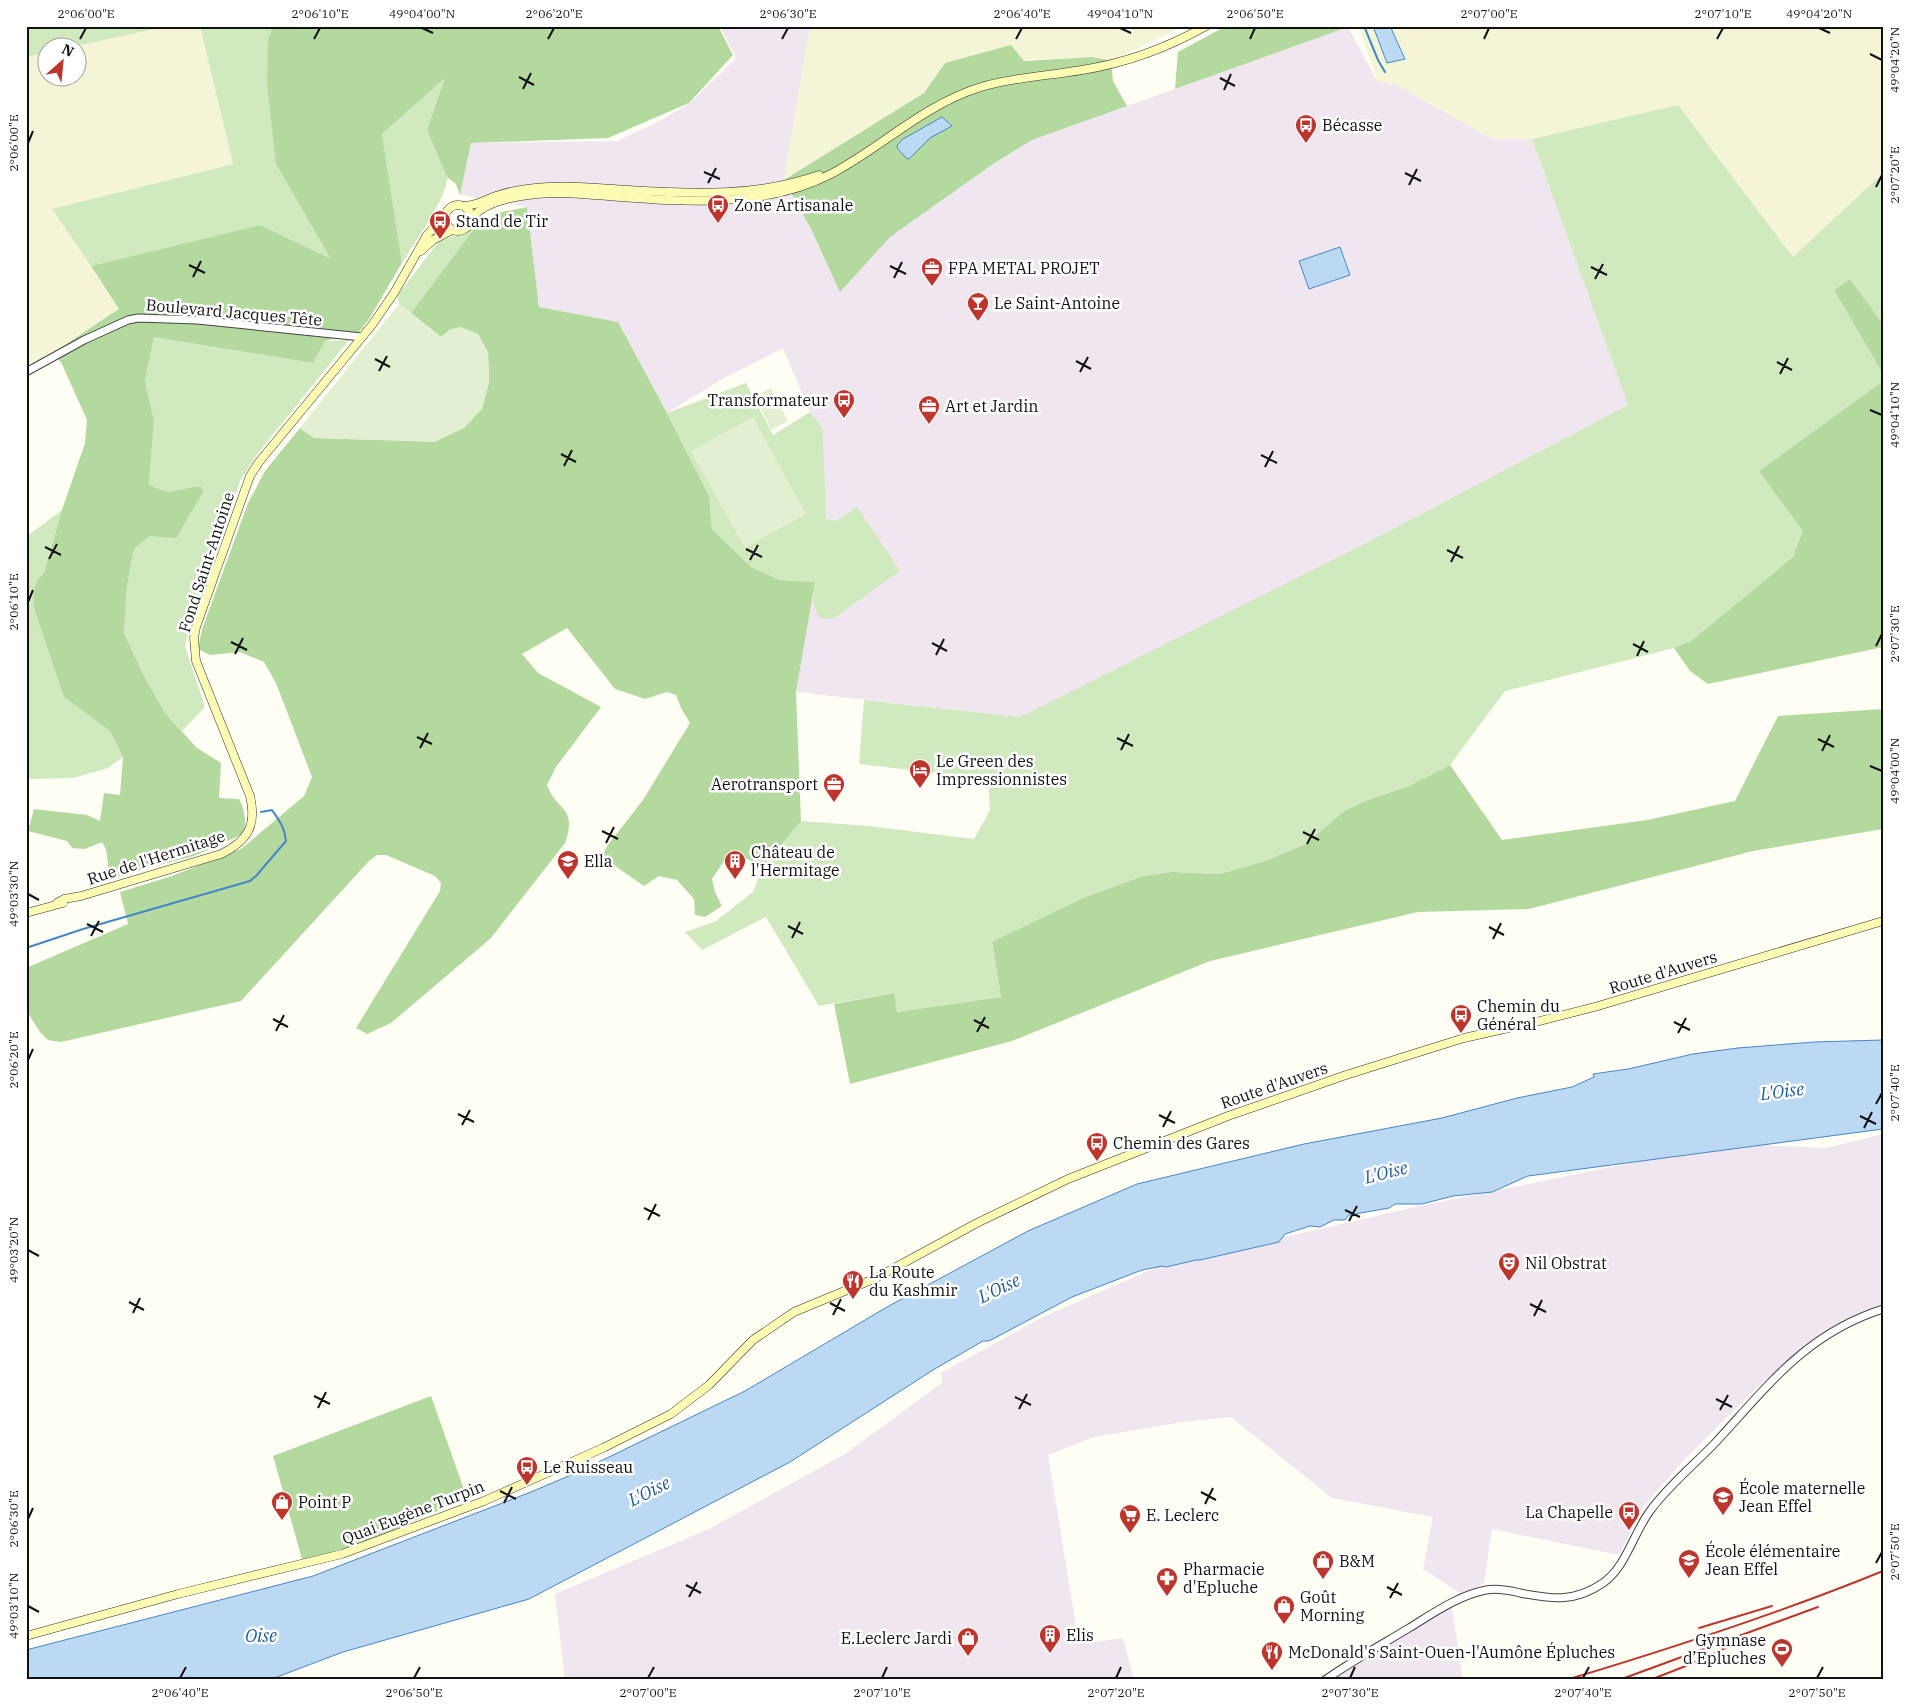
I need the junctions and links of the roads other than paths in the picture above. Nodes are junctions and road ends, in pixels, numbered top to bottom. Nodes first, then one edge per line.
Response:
1 (1206, 26) edge
2 (805, 182) junction
3 (464, 206) junction
4 (445, 214) junction
5 (471, 219) junction
6 (452, 230) junction
7 (413, 260) junction
8 (362, 337) junction
9 (26, 372) edge
10 (237, 761) joint
11 (43, 907) junction
12 (26, 909) edge
13 (26, 913) edge
14 (1883, 921) edge
15 (1883, 1309) edge
16 (794, 1312) joint
17 (26, 1636) edge
18 (1325, 1680) edge

1 - 2 main road
2 - 3 main road
2 - 5 main road
3 - 4 main road
3 - 5 main road
4 - 6 main road
4 - 7 main road
5 - 6 main road
6 - 7 main road
7 - 8 main road
8 - 9 street, Boulevard Jacques Tête
8 - 10 main road, Fond Saint-Antoine
10 - 11 main road, Rue de l'Hermitage
11 - 12 main road, Rue de l'Hermitage
11 - 13 main road, Rue de l'Hermitage
14 - 16 main road, Route d'Auvers
15 - 18 street
16 - 17 main road, Quai Eugène Turpin

